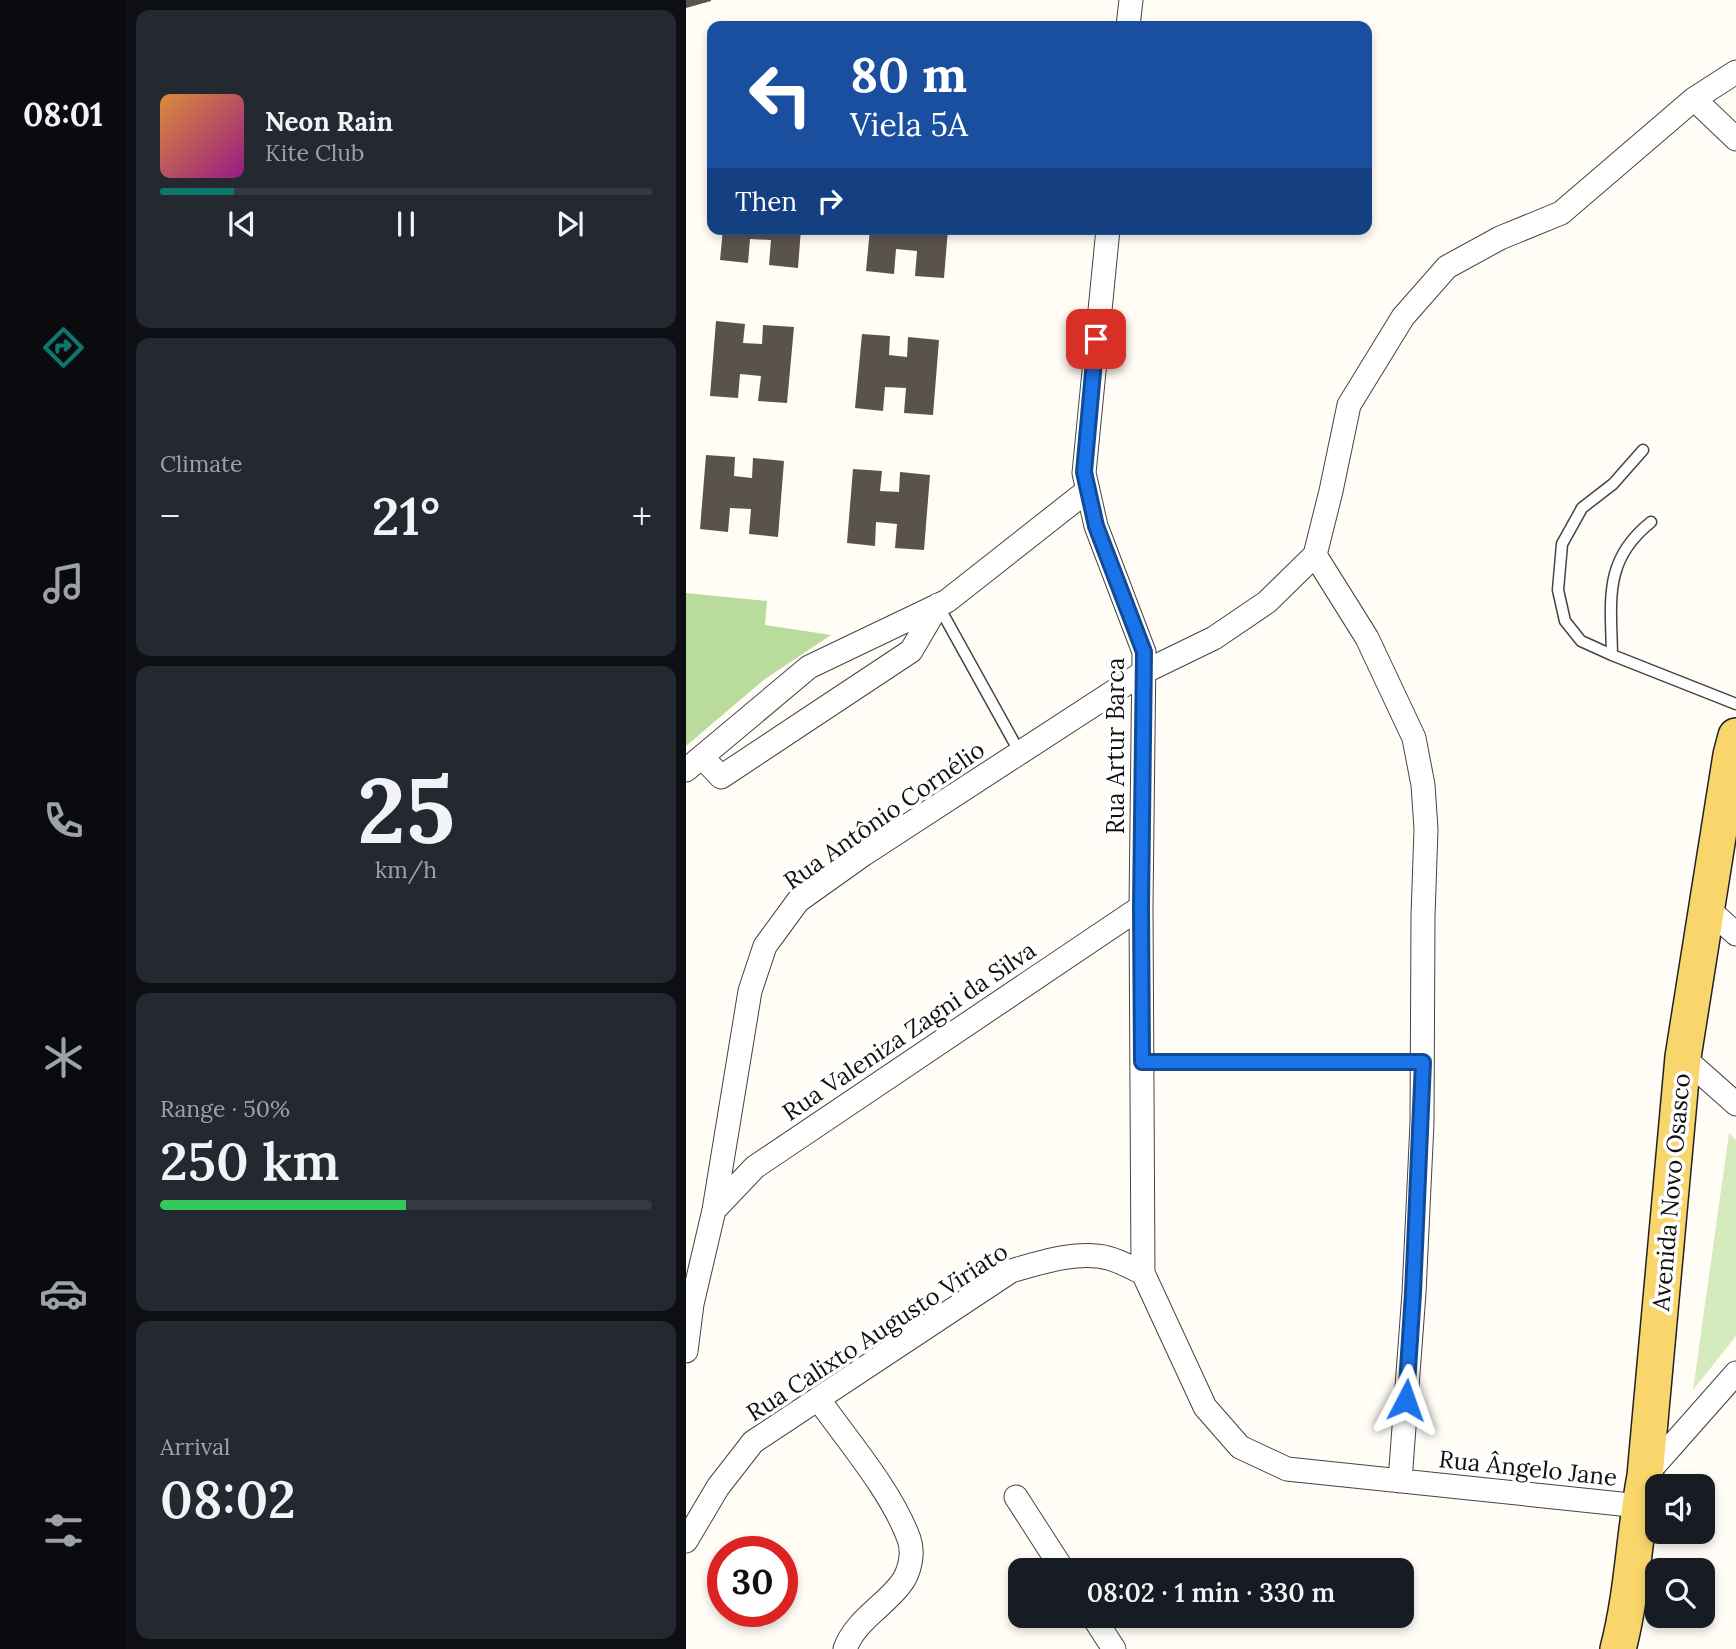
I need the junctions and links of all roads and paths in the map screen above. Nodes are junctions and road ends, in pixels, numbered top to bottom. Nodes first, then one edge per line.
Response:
1 (1131, 0) edge
2 (1129, 21) edge
3 (1736, 72) edge
4 (1694, 100) junction
5 (1736, 139) edge
6 (1107, 235) edge
7 (1643, 450) dead end
8 (1088, 490) junction
9 (1651, 522) dead end
10 (1315, 555) junction
11 (938, 605) junction
12 (1612, 655) junction
13 (1144, 672) junction
14 (1736, 704) edge
15 (1736, 736) edge
16 (1020, 753) junction
17 (694, 763) edge
18 (1141, 906) junction
19 (1706, 907) junction
20 (1736, 934) edge
21 (1683, 1057) junction
22 (1142, 1062) junction
23 (1423, 1062) junction
24 (1736, 1104) edge
25 (714, 1210) junction
26 (1143, 1273) junction
27 (686, 1351) edge
28 (1736, 1373) edge
29 (818, 1400) junction
30 (1400, 1481) junction
31 (1642, 1491) junction
32 (1016, 1497) dead end
33 (686, 1541) edge
34 (1055, 1558) edge
35 (1100, 1628) edge
36 (845, 1649) edge
37 (1114, 1649) edge
38 (1618, 1649) edge

1 - 2 street
3 - 4 street
4 - 5 street
4 - 10 street
6 - 8 street, Rua Artur Barca
7 - 12 lane
8 - 11 street
8 - 13 street, Rua Artur Barca
9 - 12 lane
10 - 13 street, Rua Antônio Cornélio
10 - 23 street
11 - 16 lane
11 - 17 street
11 - 17 street
12 - 14 lane
13 - 16 street, Rua Antônio Cornélio
13 - 18 street, Rua Artur Barca
15 - 19 main road, Avenida Novo Osasco
16 - 25 street, Rua Antônio Cornélio
18 - 22 street, Rua Artur Barca
18 - 25 street, Rua Valeniza Zagni da Silva
19 - 20 street
19 - 21 main road, Avenida Novo Osasco
21 - 24 street
21 - 31 main road, Avenida Novo Osasco
22 - 23 lane
22 - 26 street, Rua Artur Barca
23 - 30 street
25 - 27 street, Rua Antônio Cornélio
26 - 29 street, Rua Calixto Augusto Viriato
26 - 30 street, Rua Ângelo Jane
28 - 31 street
29 - 33 street, Rua Calixto Augusto Viriato
29 - 36 street
30 - 31 street, Rua Ângelo Jane
31 - 38 main road, Avenida Novo Osasco
32 - 34 street
35 - 37 street

